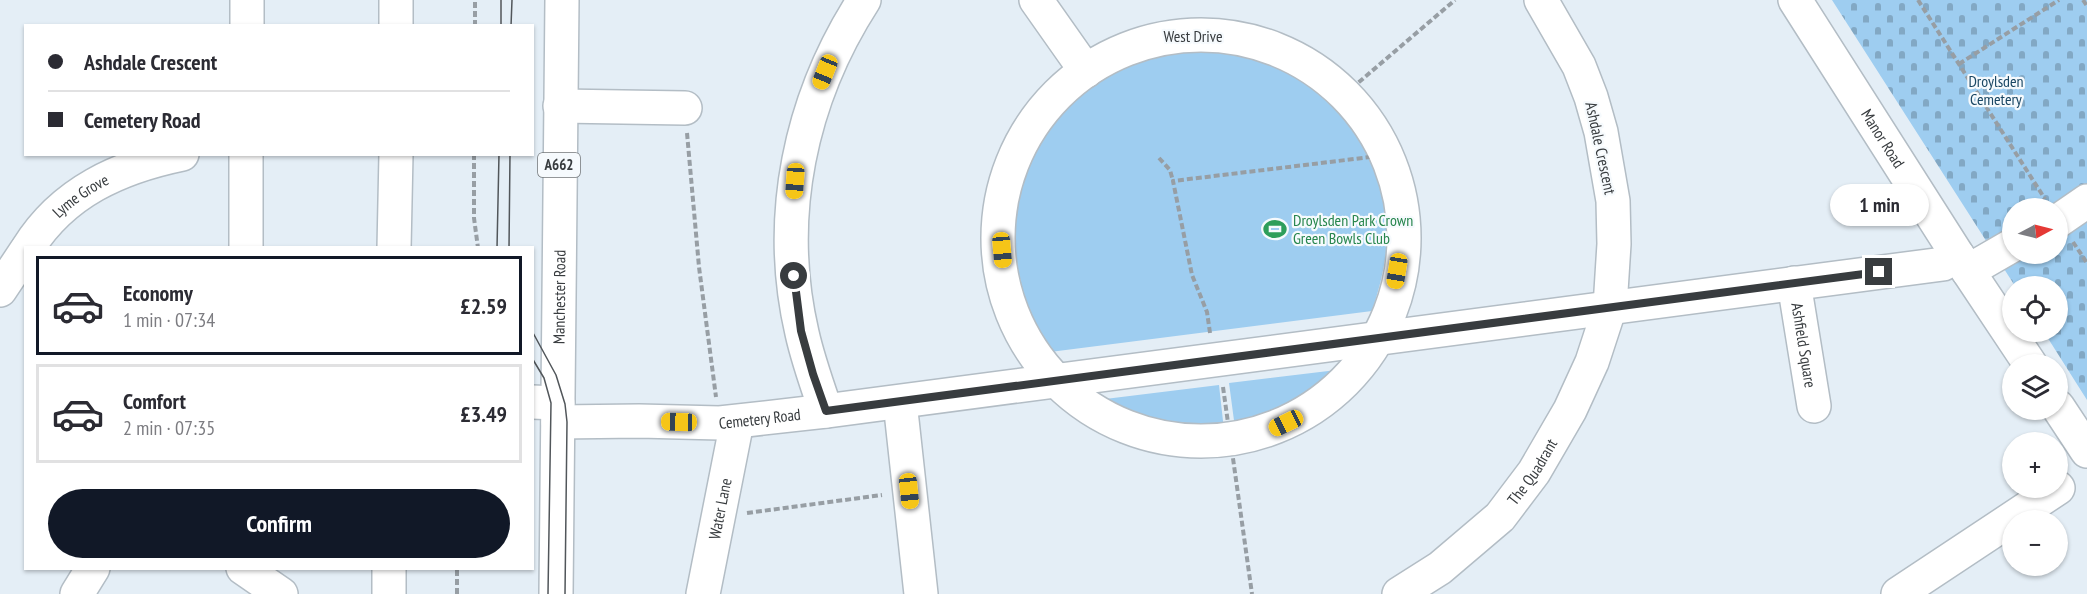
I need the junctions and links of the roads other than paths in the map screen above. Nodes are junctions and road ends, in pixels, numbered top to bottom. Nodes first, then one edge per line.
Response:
1 (247, 0) edge
2 (396, 0) edge
3 (562, 0) edge
4 (864, 0) edge
5 (1036, 0) edge
6 (1542, 0) edge
7 (1795, 0) edge
8 (247, 24) edge
9 (396, 24) edge
10 (1086, 71) junction
11 (560, 106) junction
12 (685, 108) road end
13 (174, 156) edge
14 (246, 156) edge
15 (396, 156) edge
16 (2087, 201) edge
17 (2068, 214) edge
18 (29, 246) edge
19 (246, 246) edge
20 (394, 246) edge
21 (2002, 249) edge
22 (24, 254) edge
23 (1963, 264) junction
24 (1794, 283) junction
25 (0, 290) edge
26 (1610, 307) junction
27 (1377, 338) junction
28 (2023, 354) edge
29 (1052, 382) junction
30 (900, 402) junction
31 (1814, 406) dead end
32 (550, 409) edge
33 (826, 411) junction
34 (2067, 420) edge
35 (728, 423) junction
36 (2087, 451) edge
37 (2087, 468) edge
38 (2068, 480) edge
39 (2042, 498) edge
40 (92, 570) edge
41 (245, 570) edge
42 (389, 570) edge
43 (77, 594) edge
44 (281, 594) edge
45 (389, 594) edge
46 (556, 594) edge
47 (703, 594) edge
48 (921, 594) edge
49 (1399, 594) edge
50 (1898, 594) edge

1 - 8 street
2 - 9 street
3 - 11 street, Manchester Road / A662
4 - 33 street
5 - 10 street
6 - 26 street, Ashdale Crescent
7 - 23 street, Manor Road
10 - 27 street, West Drive
10 - 29 street, West Drive
11 - 12 street
11 - 32 street, Manchester Road / A662
13 - 18 street, Lyme Grove
14 - 19 street
15 - 20 street
16 - 17 street
21 - 23 street, Cemetery Road
22 - 25 street, Lyme Grove
23 - 24 street, Cemetery Road
23 - 28 street, Manor Road
24 - 26 street, Cemetery Road
24 - 31 street, Ashfield Square
26 - 27 street, Cemetery Road
26 - 49 street, The Quadrant
27 - 29 street, Cemetery Road
27 - 29 street, West Drive
29 - 30 street, Cemetery Road
30 - 33 street, Cemetery Road
30 - 48 street
32 - 35 street, Cemetery Road
32 - 46 street, Manchester Road / A662
33 - 35 street, Cemetery Road
34 - 36 street
35 - 47 street, Water Lane
37 - 38 street
39 - 50 street
40 - 43 street
41 - 44 street
42 - 45 street

